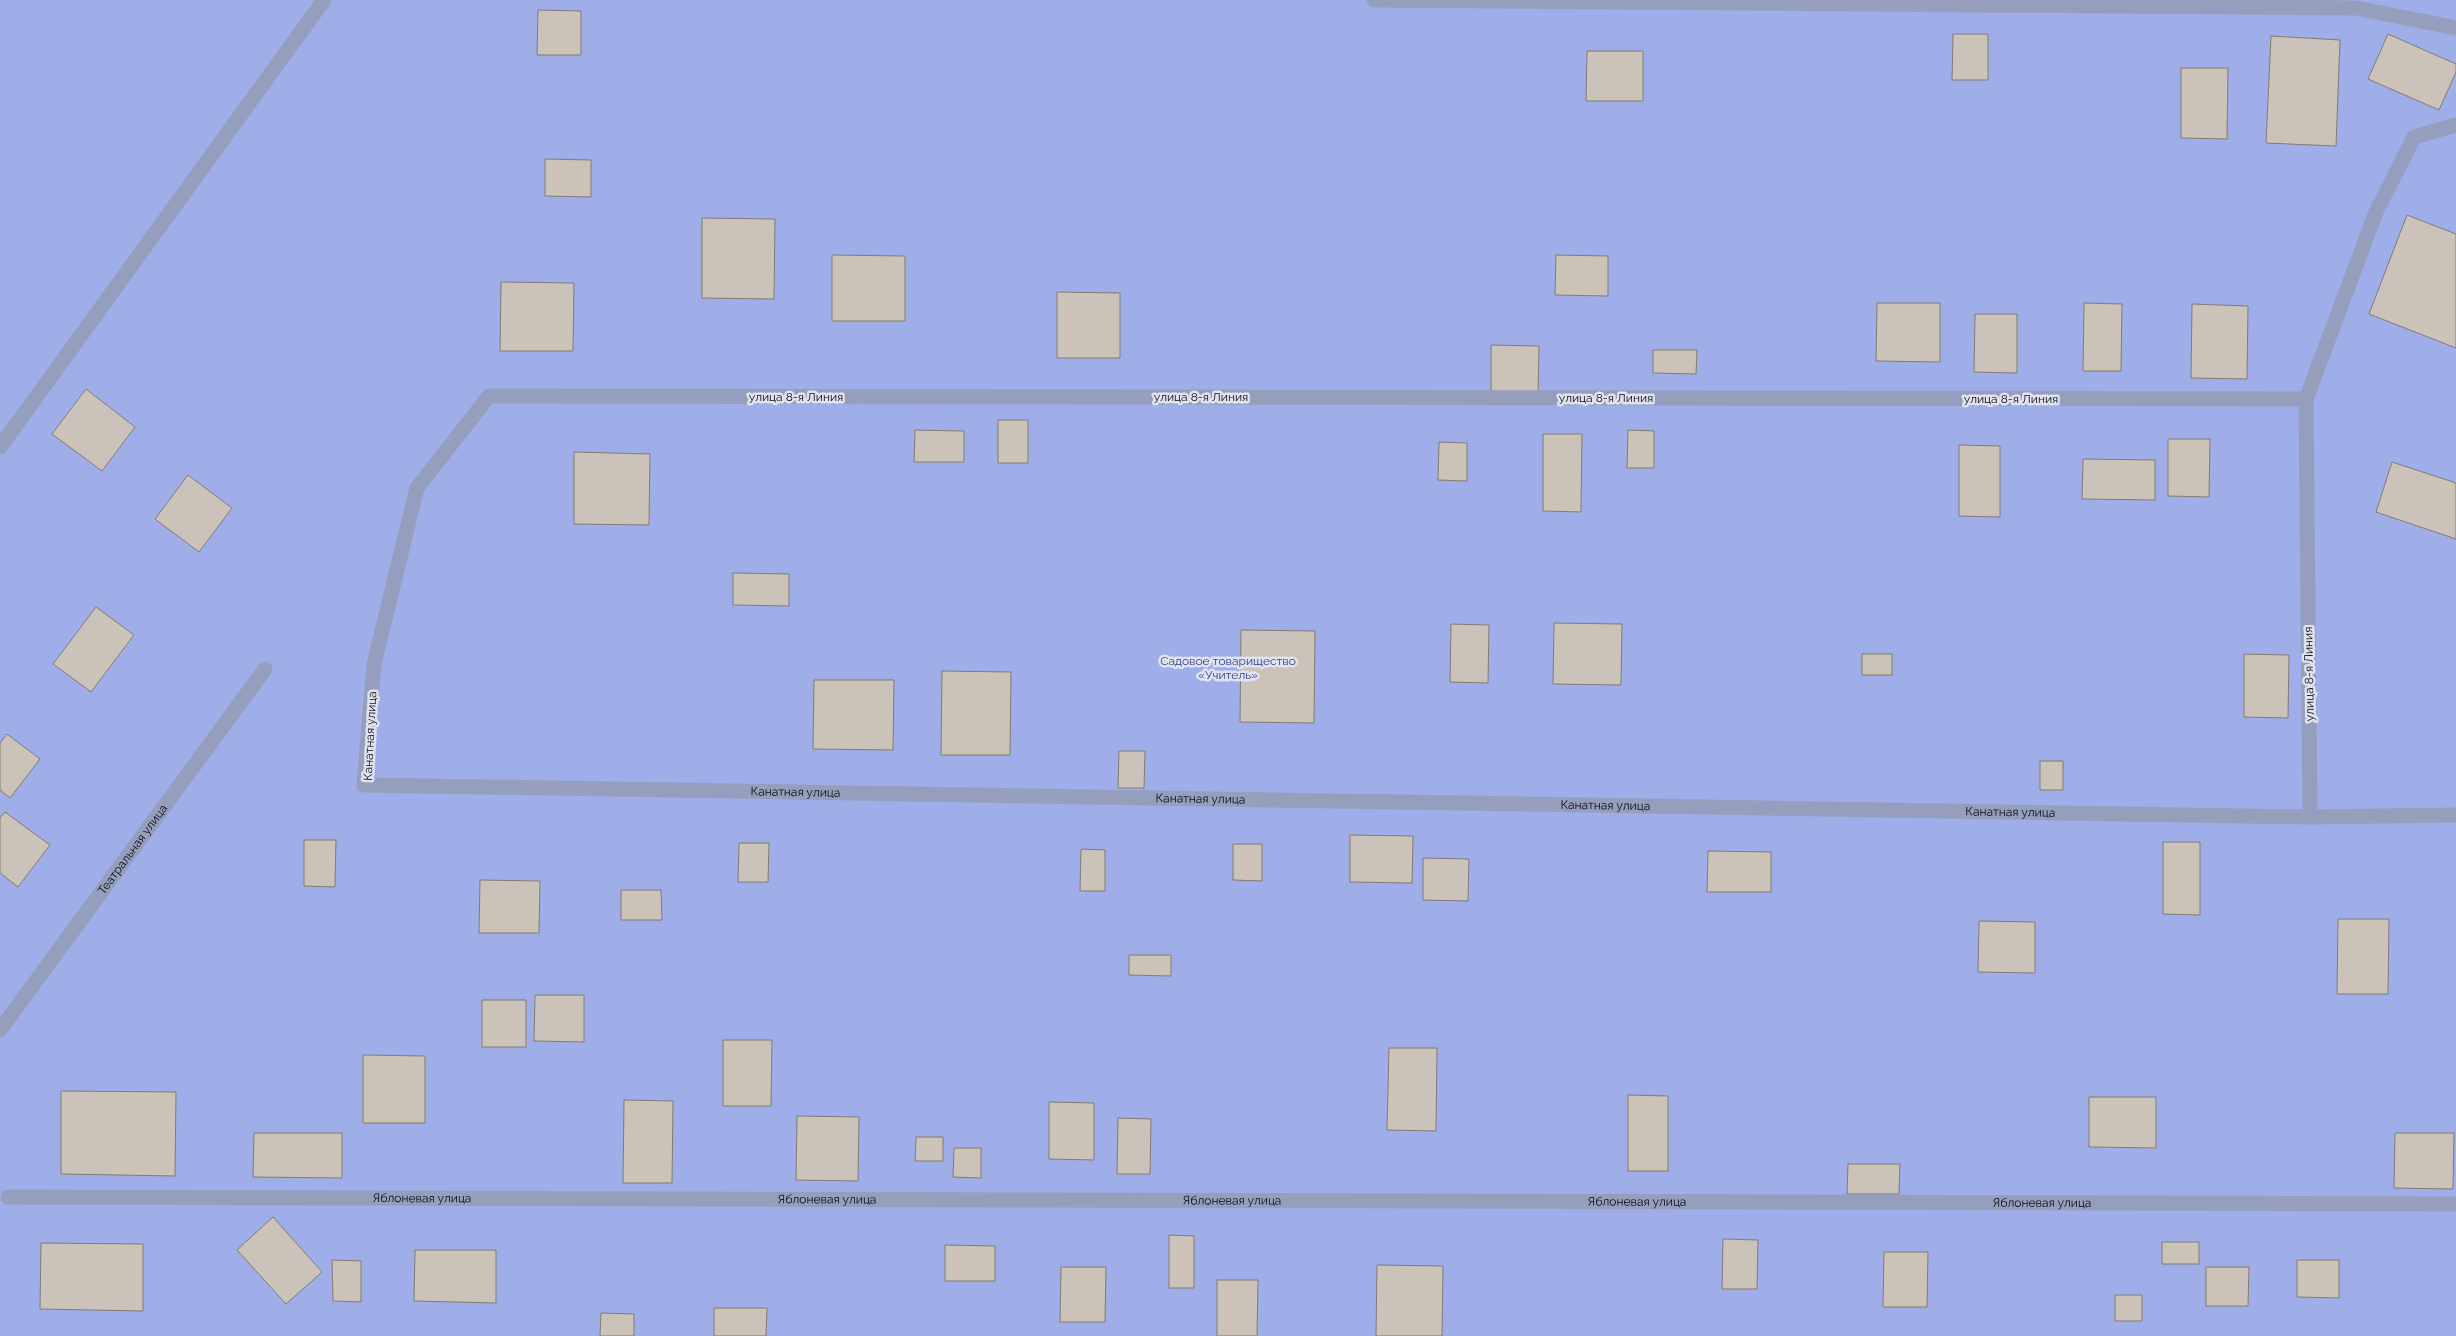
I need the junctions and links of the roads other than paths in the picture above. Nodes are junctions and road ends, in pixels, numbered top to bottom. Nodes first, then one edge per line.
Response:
1 (324, 0) edge
2 (1374, 0) edge
3 (2456, 28) edge
4 (2456, 125) edge
5 (489, 396) joint
6 (2306, 399) junction
7 (0, 447) edge
8 (265, 669) dead end
9 (2456, 815) edge
10 (2310, 817) junction
11 (0, 1030) edge
12 (8, 1197) dead end
13 (2456, 1204) edge

1 - 7 street
2 - 3 street
4 - 6 street
5 - 6 street, улица 8-я Линия
5 - 10 street, Канатная улица
6 - 10 street, улица 8-я Линия
8 - 11 street, Театральная улица
9 - 10 street, Канатная улица
12 - 13 street, Яблоневая улица

